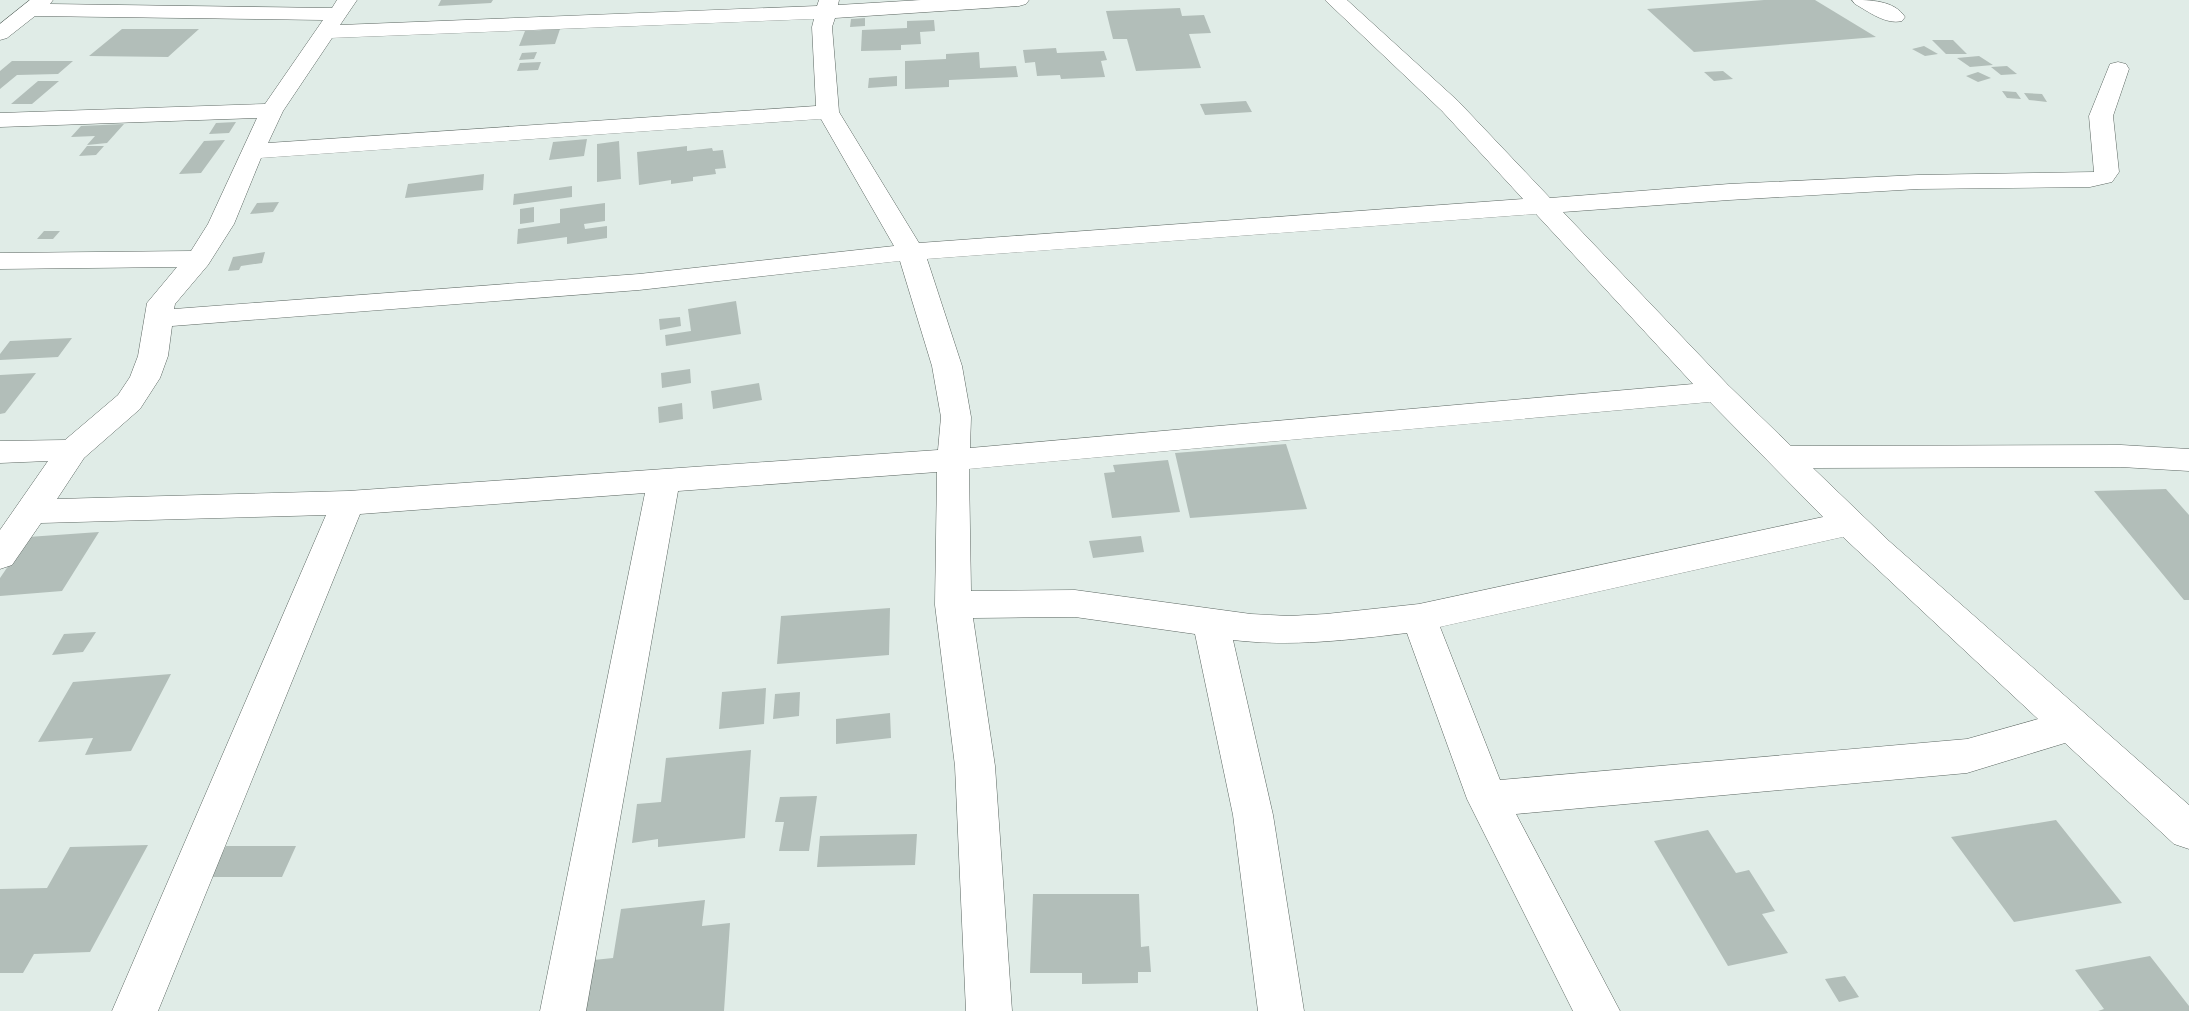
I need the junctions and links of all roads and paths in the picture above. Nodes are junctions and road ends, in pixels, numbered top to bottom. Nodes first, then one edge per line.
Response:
1 (1019, 0) edge
2 (1335, 0) edge
3 (1862, 0) edge
4 (36, 5) edge
5 (827, 6) edge
6 (337, 15) edge
7 (1895, 17) dead end
8 (0, 34) edge
9 (2118, 69) dead end
10 (272, 111) junction
11 (828, 112) junction
12 (0, 120) edge
13 (252, 151) junction
14 (1543, 206) junction
15 (911, 252) junction
16 (199, 259) junction
17 (0, 261) edge
18 (157, 319) junction
19 (1717, 392) junction
20 (73, 450) junction
21 (0, 452) edge
22 (1784, 457) junction
23 (953, 460) junction
24 (2189, 460) edge
25 (664, 480) junction
26 (348, 503) junction
27 (32, 511) junction
28 (1850, 523) junction
29 (0, 556) edge
30 (953, 605) junction
31 (1419, 618) junction
32 (1211, 624) junction
33 (2072, 725) junction
34 (1487, 799) junction
35 (2189, 831) edge
36 (135, 1011) edge
37 (562, 1011) edge
38 (989, 1011) edge
39 (1281, 1011) edge
40 (1597, 1011) edge

1 - 5 street
2 - 14 street
3 - 7 street
4 - 6 street
4 - 8 street
5 - 6 street
5 - 11 street
6 - 10 street
9 - 14 street
10 - 12 street
10 - 13 street
11 - 13 street
11 - 15 street
13 - 16 street
14 - 15 street
14 - 19 street
15 - 18 street
15 - 23 street
16 - 17 street
16 - 18 street
18 - 20 street
19 - 22 street
19 - 23 street
20 - 21 street
20 - 27 street
22 - 24 street
22 - 28 street
23 - 25 street
23 - 30 street
25 - 26 street
25 - 37 street
26 - 27 street
26 - 36 street
27 - 29 street
28 - 31 street
28 - 33 street
30 - 32 street
30 - 38 street
31 - 32 street
31 - 34 street
32 - 39 street
33 - 34 street
33 - 35 street
34 - 40 street

